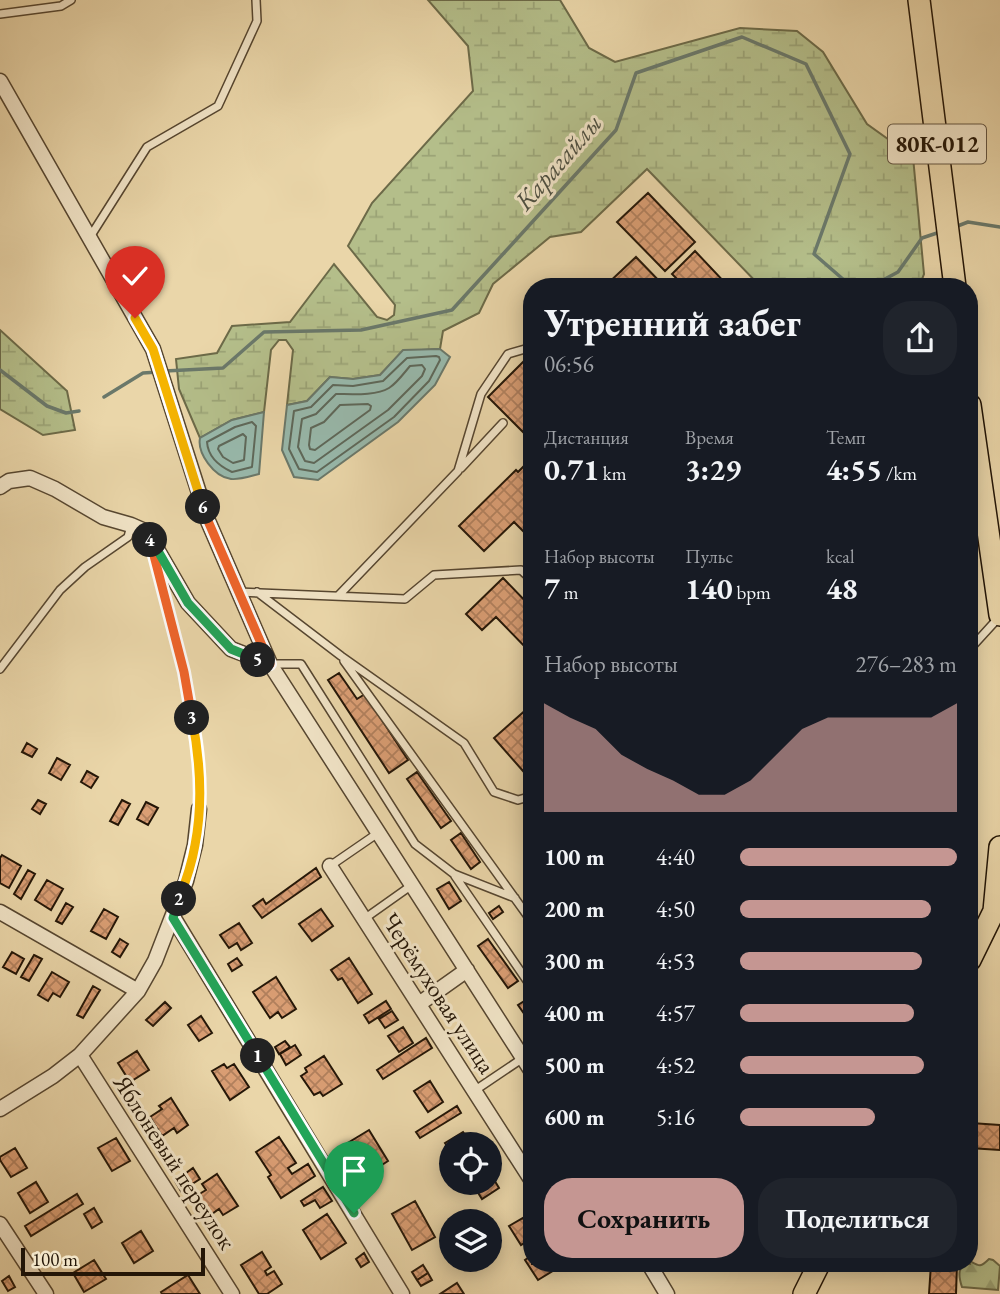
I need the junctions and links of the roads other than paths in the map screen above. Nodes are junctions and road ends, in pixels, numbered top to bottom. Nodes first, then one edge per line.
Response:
1 (71, 0) edge
2 (257, 0) edge
3 (919, 0) edge
4 (0, 14) edge
5 (0, 81) edge
6 (89, 237) junction
7 (954, 278) edge
8 (523, 350) edge
9 (503, 423) dead end
10 (978, 461) edge
11 (458, 471) junction
12 (0, 488) edge
13 (131, 525) junction
14 (147, 532) junction
15 (523, 572) edge
16 (238, 592) junction
17 (257, 592) junction
18 (339, 595) junction
19 (1000, 615) edge
20 (978, 640) edge
21 (341, 656) junction
22 (270, 664) junction
23 (0, 668) edge
24 (523, 799) edge
25 (199, 809) joint
26 (378, 833) junction
27 (1000, 847) edge
28 (330, 866) joint
29 (454, 874) junction
30 (412, 885) junction
31 (515, 898) junction
32 (523, 909) edge
33 (0, 912) edge
34 (173, 918) junction
35 (364, 919) junction
36 (978, 943) edge
37 (467, 970) junction
38 (523, 975) edge
39 (138, 991) junction
40 (419, 1004) junction
41 (80, 1055) junction
42 (523, 1058) joint
43 (474, 1091) junction
44 (0, 1109) edge
45 (523, 1167) edge
46 (0, 1224) edge
47 (654, 1272) edge
48 (815, 1272) edge
49 (46, 1294) edge
50 (232, 1294) edge
51 (402, 1294) edge
52 (667, 1294) edge
53 (804, 1294) edge

1 - 4 lane
2 - 6 lane
3 - 7 main road, 80К-012
5 - 6 street
6 - 16 street
8 - 11 lane
9 - 11 lane
10 - 19 main road
11 - 18 lane
12 - 13 street
13 - 14 street
13 - 23 lane
14 - 22 street
14 - 25 lane
15 - 18 lane
16 - 17 lane
16 - 22 street
17 - 18 lane
17 - 21 lane
19 - 20 lane
21 - 24 lane
21 - 31 lane
22 - 26 street
22 - 29 lane
25 - 34 street
26 - 28 lane
26 - 30 street
27 - 36 main road
28 - 35 street, Черёмуховая улица
29 - 31 lane
29 - 38 lane
30 - 35 lane
30 - 37 street
31 - 32 lane
33 - 39 street
34 - 39 street
34 - 51 street
35 - 40 street, Черёмуховая улица
37 - 40 street
37 - 42 street
39 - 41 street
40 - 43 street, Черёмуховая улица
41 - 44 street
41 - 50 street, Яблоневый переулок
42 - 43 lane
43 - 45 street, Черёмуховая улица
46 - 49 street
47 - 52 street
48 - 53 main road

